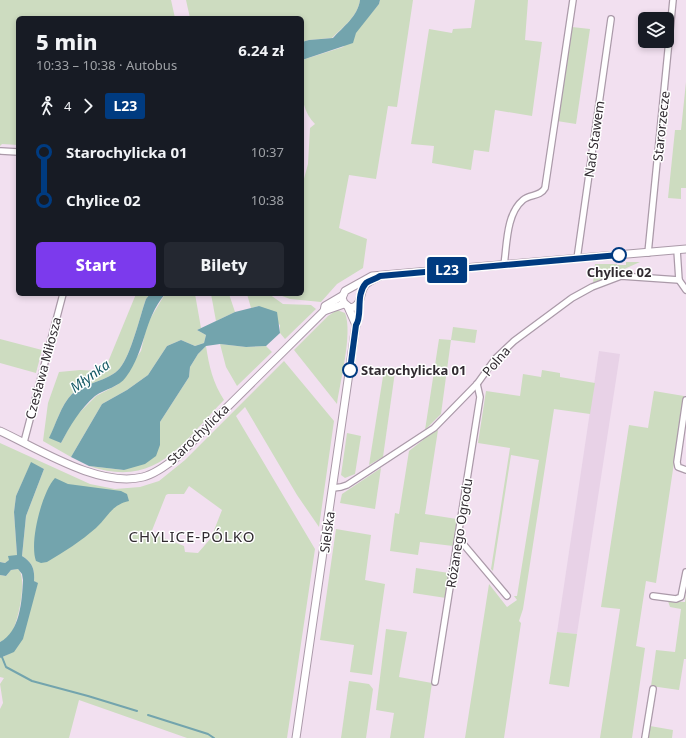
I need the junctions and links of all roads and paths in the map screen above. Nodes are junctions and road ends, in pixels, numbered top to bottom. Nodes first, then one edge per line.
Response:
1 (573, 0) edge
2 (673, 0) edge
3 (611, 19) dead end
4 (1, 151) dead end
5 (16, 152) edge
6 (686, 249) edge
7 (677, 250) junction
8 (648, 253) junction
9 (577, 259) junction
10 (504, 265) junction
11 (380, 276) junction
12 (679, 280) junction
13 (352, 289) junction
14 (686, 290) edge
15 (360, 295) junction
16 (62, 296) edge
17 (342, 296) junction
18 (358, 305) junction
19 (346, 306) junction
20 (324, 311) junction
21 (356, 325) junction
22 (477, 384) junction
23 (686, 400) edge
24 (0, 431) edge
25 (24, 442) junction
26 (686, 470) edge
27 (333, 488) junction
28 (459, 539) junction
29 (686, 572) edge
30 (507, 596) dead end
31 (653, 596) dead end
32 (435, 682) dead end
33 (653, 689) dead end
34 (296, 738) edge
35 (645, 738) edge

1 - 10 street
2 - 8 street, Starorzecze
3 - 9 street, Nad Stawem
4 - 5 street
6 - 7 street, Starochylicka
7 - 8 street, Starochylicka
7 - 12 street
8 - 9 street, Starochylicka
9 - 10 street, Starochylicka
10 - 11 street, Starochylicka
11 - 13 street, Starochylicka
11 - 15 street
12 - 14 street
12 - 22 street, Polna
13 - 15 street
13 - 17 street, Starochylicka
15 - 18 street
16 - 25 street, Czesława Miłosza
17 - 19 street
17 - 20 street, Starochylicka
18 - 19 street, Starochylicka
18 - 21 street, Sielska
19 - 20 street, Starochylicka
19 - 21 street
20 - 25 street, Starochylicka
21 - 27 street, Sielska
22 - 27 street, Polna
22 - 28 street, Różanego Ogrodu
23 - 26 street
24 - 25 street, Starochylicka
27 - 34 street, Sielska
28 - 30 street
28 - 32 street, Różanego Ogrodu
29 - 31 street
33 - 35 street

